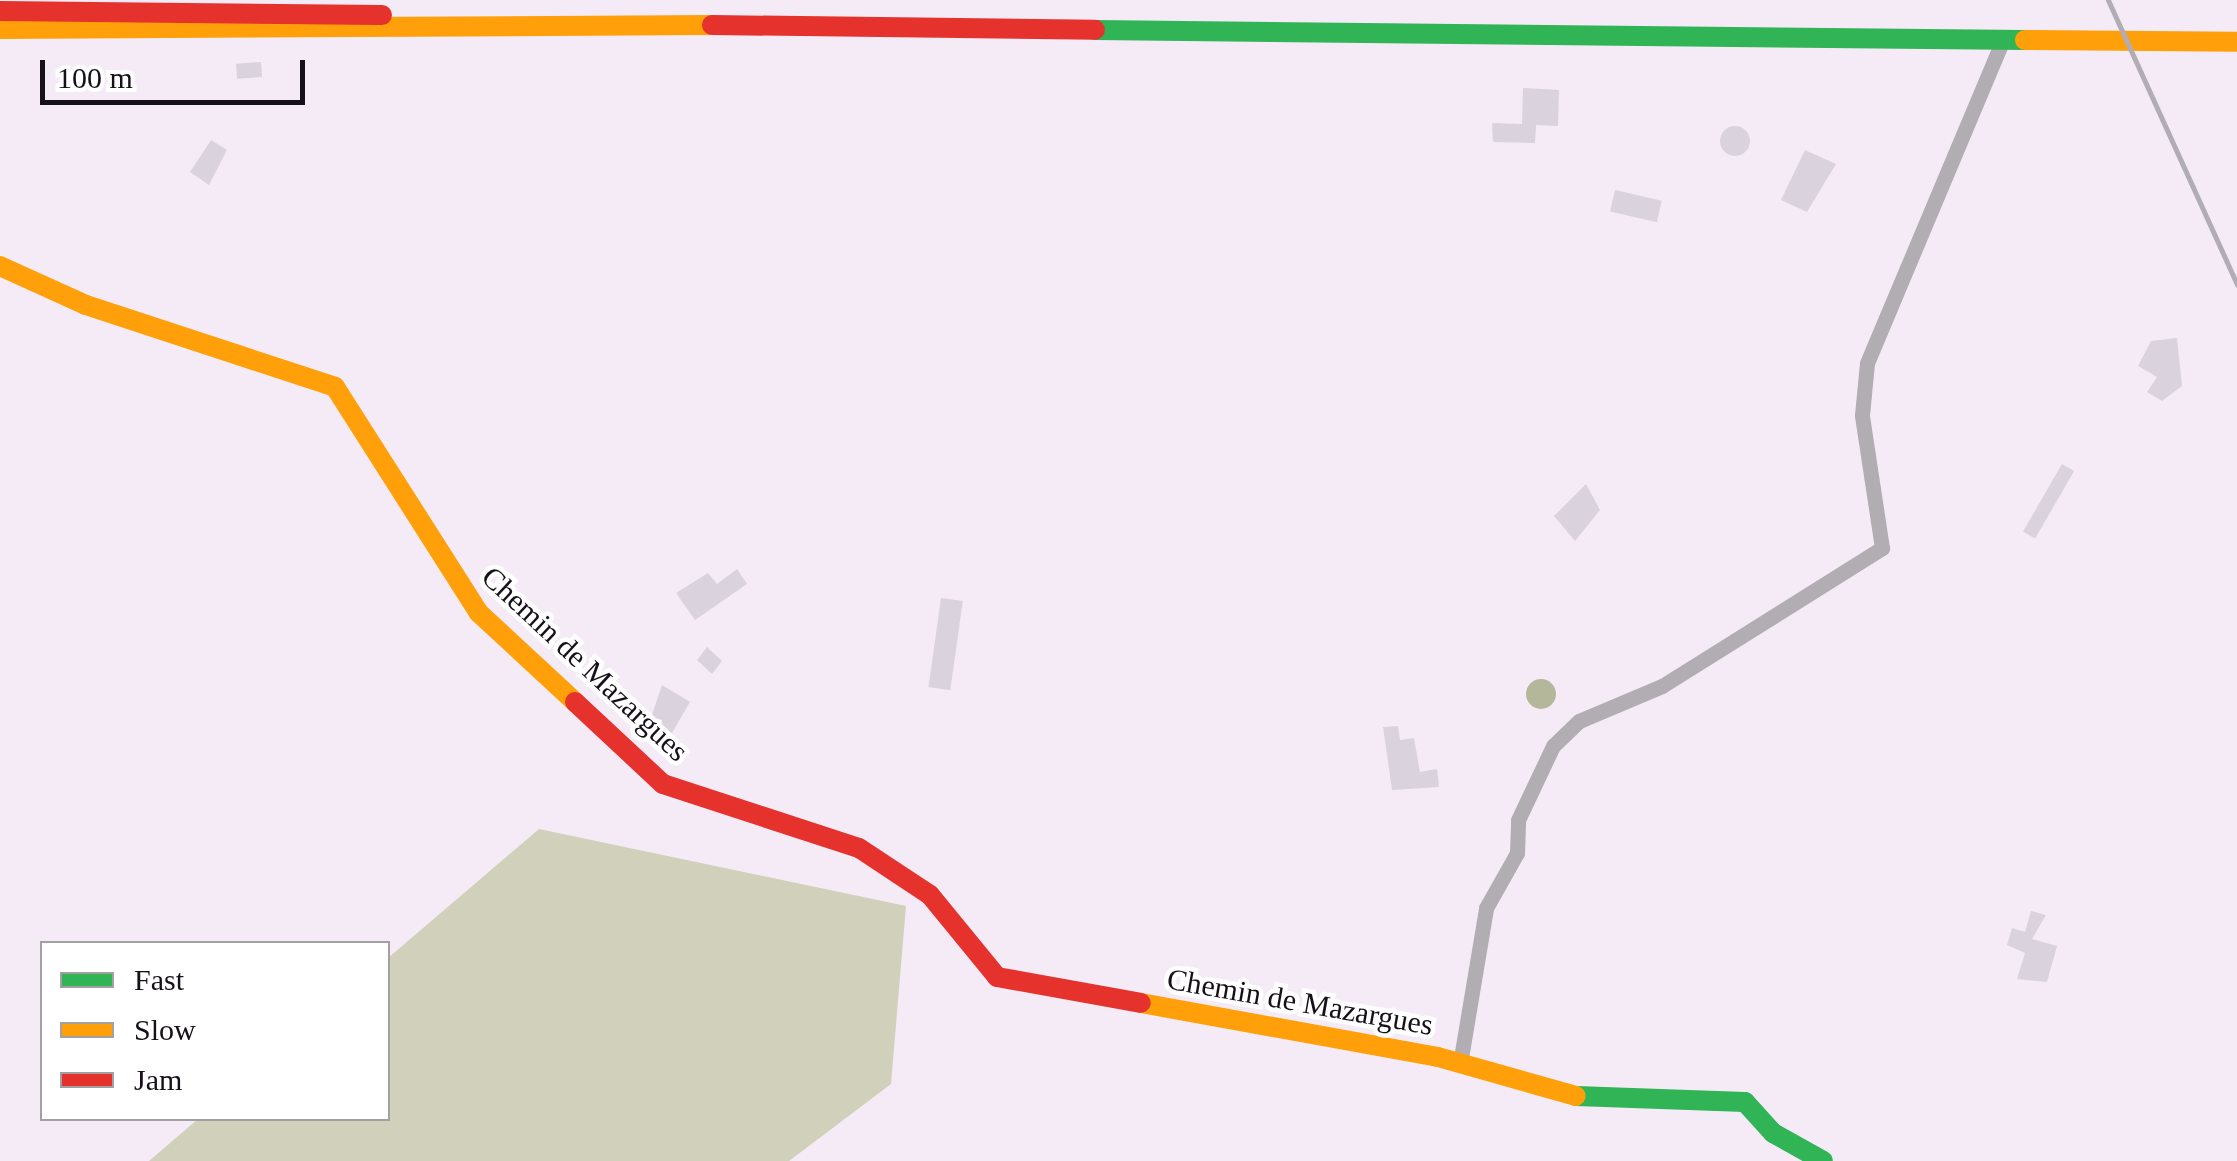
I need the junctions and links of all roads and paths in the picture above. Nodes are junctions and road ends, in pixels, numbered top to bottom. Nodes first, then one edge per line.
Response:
1 (0, 11) edge
2 (489, 23) junction
3 (0, 29) edge
4 (2004, 40) junction
5 (2237, 42) edge
6 (0, 266) edge
7 (1460, 1064) junction
8 (1823, 1161) edge

1 - 2 main road
2 - 3 main road
2 - 4 main road
4 - 5 main road
4 - 7 street
6 - 7 main road, Chemin de Mazargues
7 - 8 main road, Chemin de Mazargues

